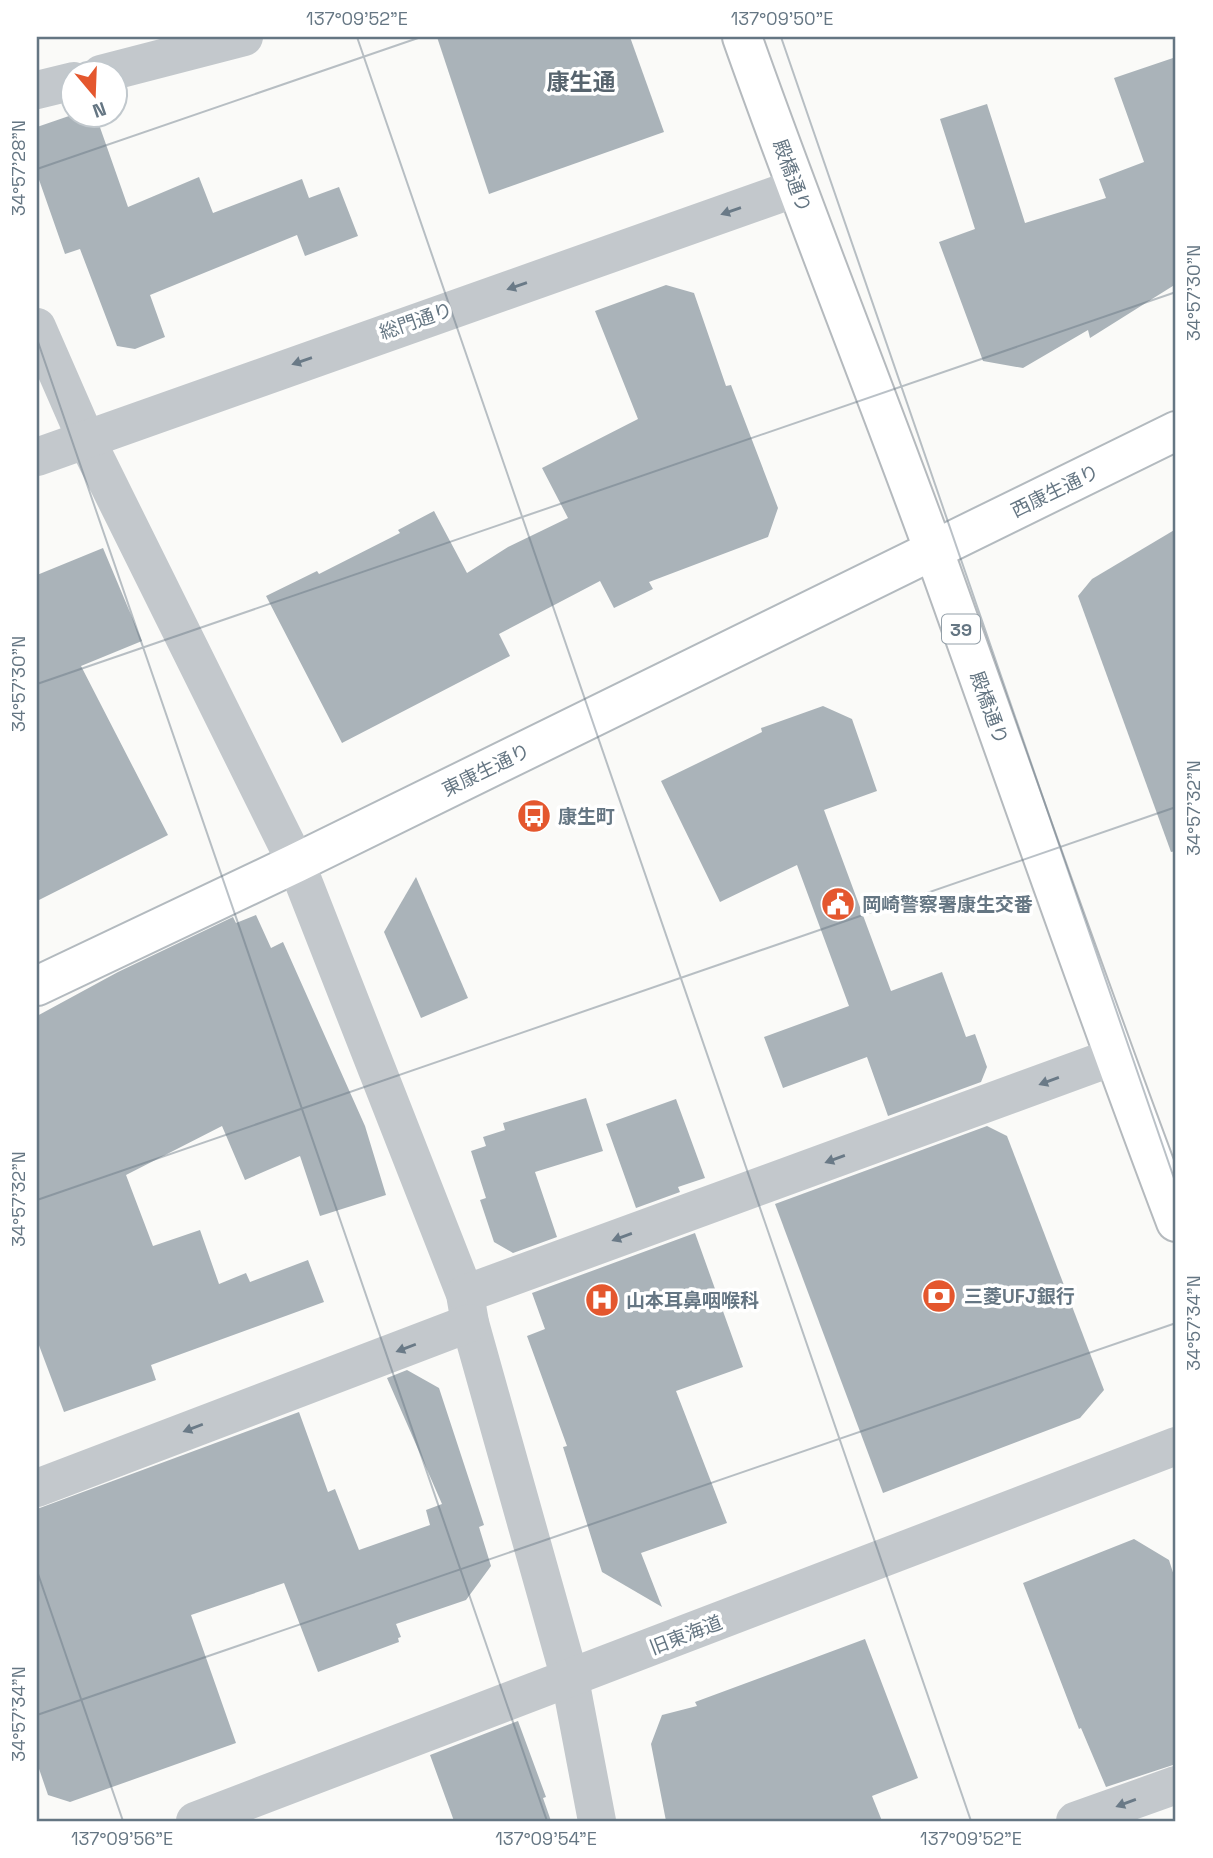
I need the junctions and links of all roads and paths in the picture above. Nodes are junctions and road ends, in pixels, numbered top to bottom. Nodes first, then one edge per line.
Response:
1 (244, 37) edge
2 (742, 37) edge
3 (130, 67) edge
4 (60, 84) edge
5 (37, 90) edge
6 (796, 188) junction
7 (37, 327) edge
8 (1176, 431) edge
9 (85, 437) junction
10 (37, 457) edge
11 (933, 551) junction
12 (296, 863) junction
13 (37, 986) edge
14 (1113, 1057) junction
15 (1176, 1222) edge
16 (467, 1309) junction
17 (1176, 1446) edge
18 (37, 1488) edge
19 (570, 1679) junction
20 (1176, 1785) edge
21 (195, 1821) edge
22 (597, 1821) edge
23 (1075, 1821) edge

1 - 3 street
2 - 6 main road, 殿橋通り / 39
4 - 5 street
6 -> 9 street, 総門通り
6 - 11 main road, 殿橋通り / 39
7 - 9 street
8 - 11 main road, 西康生通り
9 - 10 street, 総門通り
9 - 12 street
11 - 12 main road, 東康生通り
11 - 14 main road, 殿橋通り / 39
12 - 13 main road, 東康生通り
12 - 16 street
14 - 15 main road, 殿橋通り / 39
14 -> 16 street
16 -> 18 street
16 - 19 street
17 - 19 street, 旧東海道
19 - 21 street, 旧東海道
19 - 22 street
20 -> 23 street

